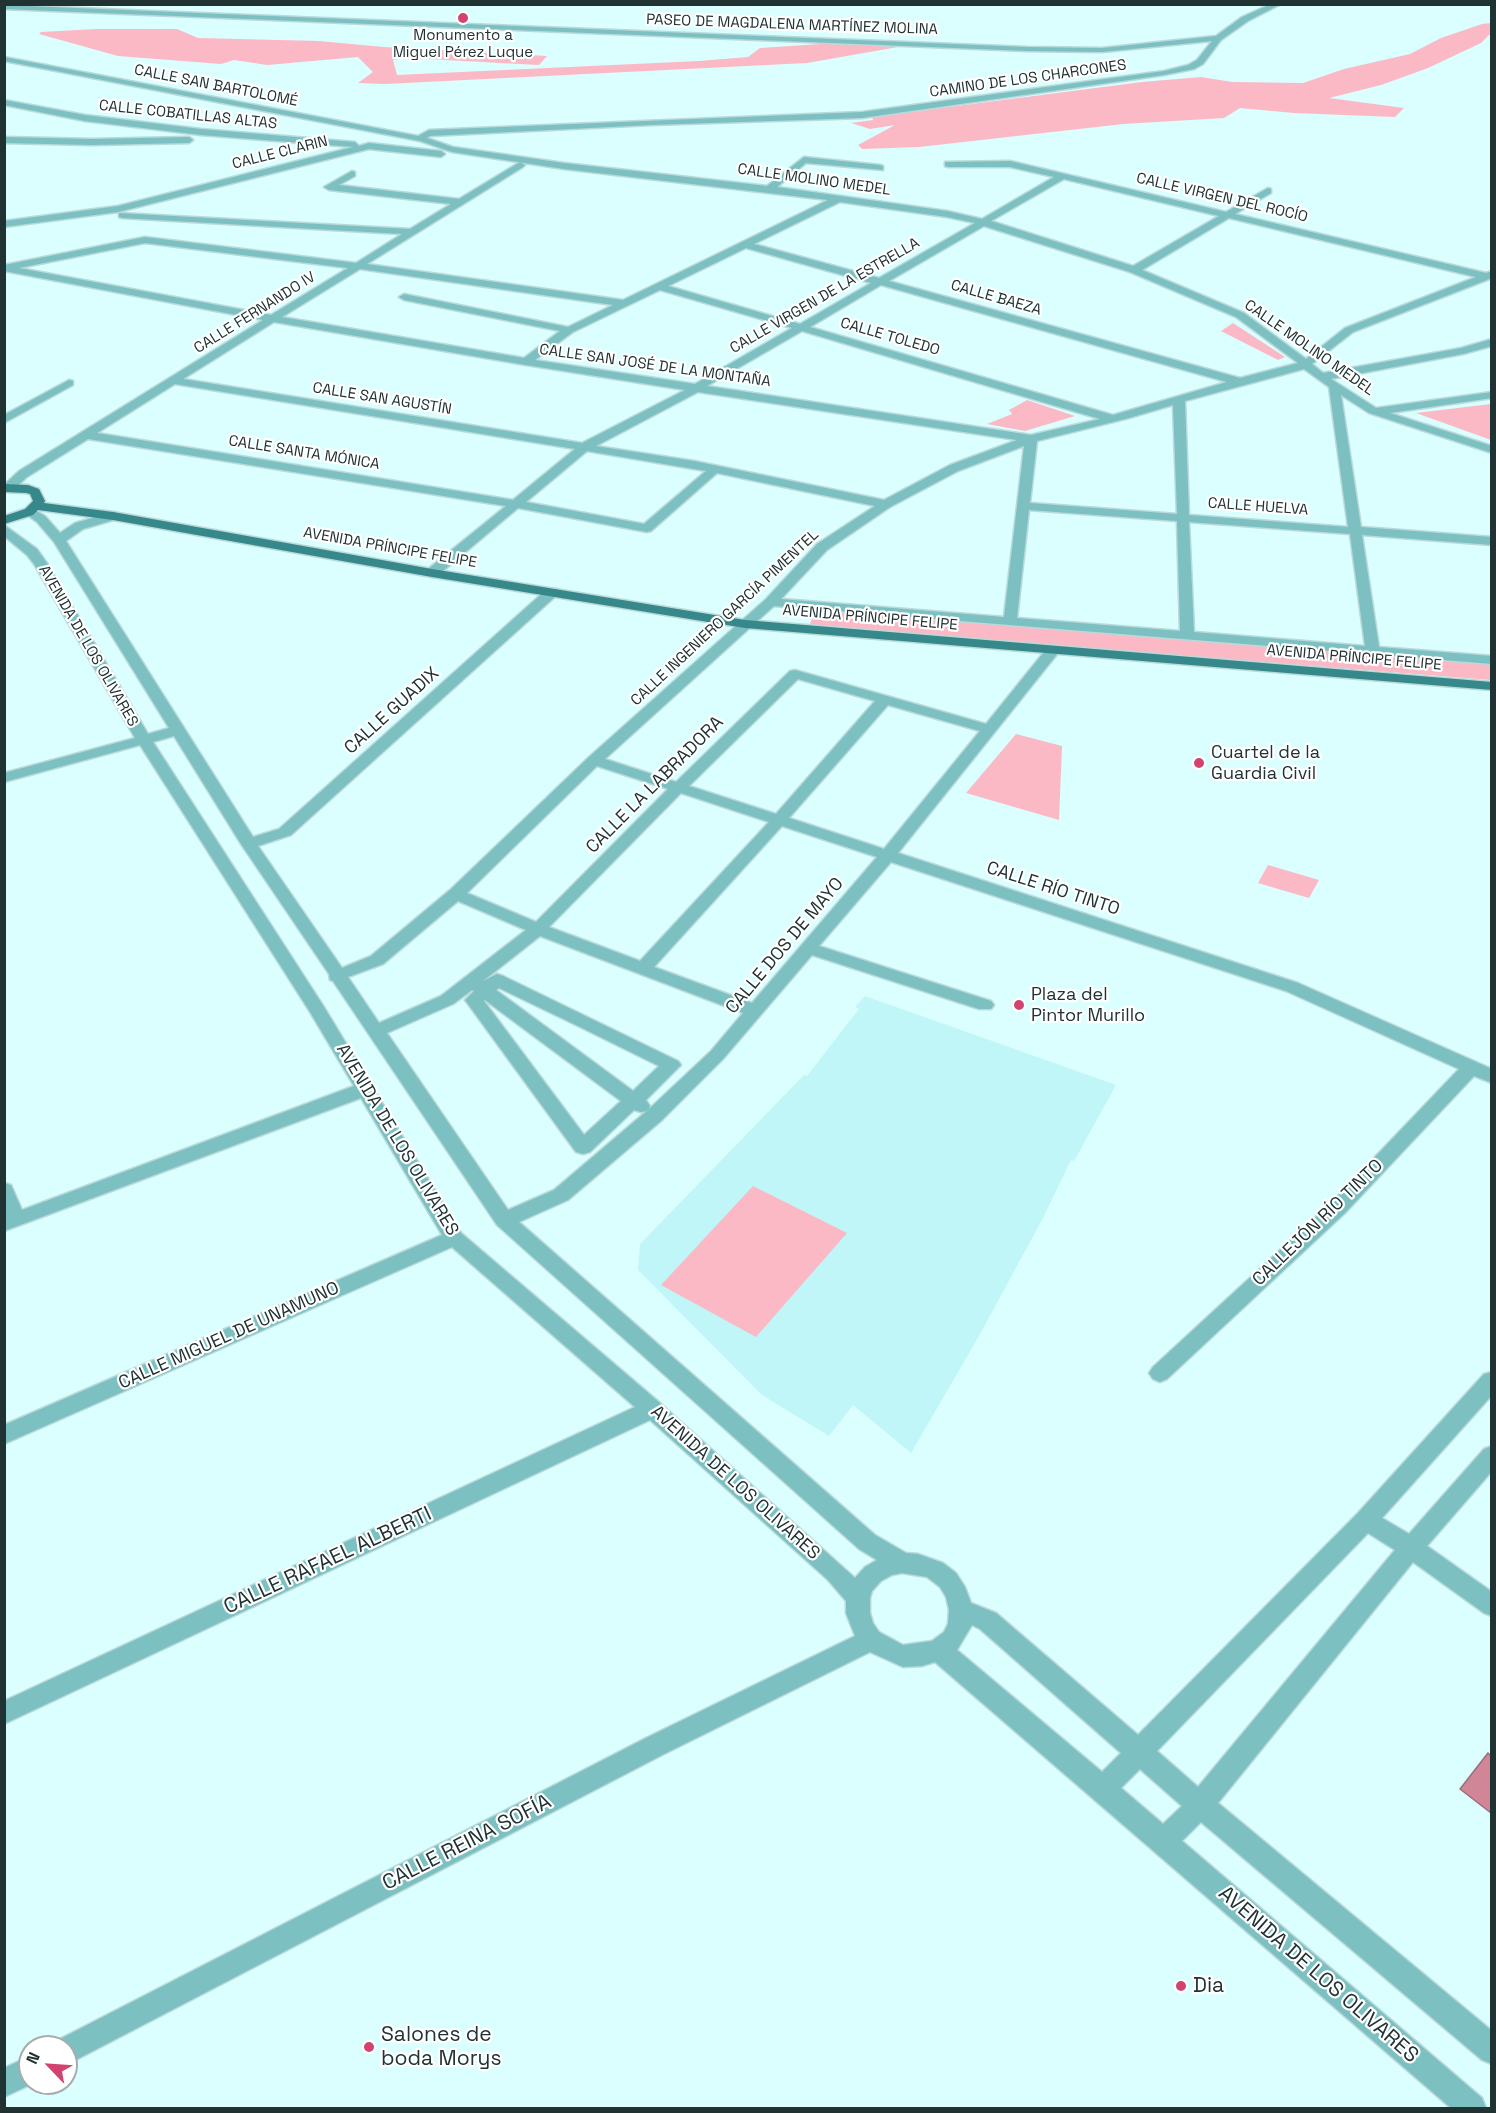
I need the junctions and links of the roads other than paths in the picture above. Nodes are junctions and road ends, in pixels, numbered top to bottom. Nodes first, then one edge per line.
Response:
1 (1278, 4) edge
2 (4, 7) edge
3 (1218, 38) junction
4 (4, 59) edge
5 (4, 102) edge
6 (280, 139) junction
7 (422, 139) junction
8 (4, 140) edge
9 (369, 146) junction
10 (948, 164) dead end
11 (520, 165) junction
12 (564, 166) junction
13 (880, 168) dead end
14 (352, 174) dead end
15 (1063, 176) junction
16 (329, 188) junction
17 (769, 189) junction
18 (1268, 191) dead end
19 (318, 194) dead end
20 (838, 199) junction
21 (461, 202) junction
22 (120, 212) junction
23 (1227, 215) junction
24 (983, 222) junction
25 (129, 223) dead end
26 (4, 224) edge
27 (137, 232) dead end
28 (412, 232) junction
29 (145, 240) junction
30 (744, 244) junction
31 (359, 266) junction
32 (4, 268) edge
33 (1134, 270) junction
34 (1489, 275) edge
35 (879, 281) junction
36 (658, 286) junction
37 (404, 297) dead end
38 (624, 303) junction
39 (274, 319) junction
40 (803, 327) junction
41 (569, 330) junction
42 (1491, 342) edge
43 (526, 362) junction
44 (1305, 365) junction
45 (1321, 377) junction
46 (174, 381) junction
47 (1239, 382) junction
48 (69, 383) dead end
49 (1334, 386) junction
50 (698, 387) junction
51 (1491, 395) edge
52 (1179, 399) junction
53 (1373, 411) junction
54 (1112, 418) junction
55 (4, 420) edge
56 (87, 435) junction
57 (1031, 440) junction
58 (586, 446) junction
59 (1491, 450) edge
60 (715, 469) junction
61 (7, 488) edge
62 (516, 504) junction
63 (886, 504) junction
64 (1022, 506) junction
65 (33, 509) junction
66 (113, 516) junction
67 (1183, 518) junction
68 (4, 520) edge
69 (4, 529) edge
70 (1355, 531) junction
71 (58, 540) junction
72 (1491, 541) edge
73 (432, 573) junction
74 (552, 592) junction
75 (771, 602) junction
76 (1010, 621) junction
77 (745, 624) junction
78 (1187, 635) junction
79 (1053, 650) junction
80 (1373, 650) junction
81 (1491, 660) edge
82 (1491, 686) edge
83 (884, 700) junction
84 (988, 729) junction
85 (176, 731) junction
86 (144, 740) junction
87 (594, 760) junction
88 (4, 778) edge
89 (678, 788) junction
90 (778, 821) junction
91 (249, 844) junction
92 (888, 855) junction
93 (456, 894) junction
94 (538, 929) junction
95 (808, 948) junction
96 (643, 968) junction
97 (336, 976) junction
98 (479, 986) junction
99 (985, 1005) dead end
100 (755, 1011) junction
101 (376, 1031) junction
102 (1471, 1068) junction
103 (1491, 1077) edge
104 (365, 1089) junction
105 (633, 1100) junction
106 (655, 1115) junction
107 (4, 1190) edge
108 (504, 1220) junction
109 (10, 1222) edge
110 (454, 1238) junction
111 (1161, 1373) dead end
112 (1491, 1380) edge
113 (652, 1409) junction
114 (4, 1435) edge
115 (1491, 1455) edge
116 (1366, 1520) junction
117 (1411, 1548) junction
118 (902, 1563) junction
119 (858, 1598) junction
120 (1491, 1606) edge
121 (961, 1610) junction
122 (871, 1640) junction
123 (939, 1650) junction
124 (4, 1713) edge
125 (1140, 1753) junction
126 (1103, 1789) junction
127 (1200, 1805) junction
128 (1163, 1842) junction
129 (78, 2045) edge
130 (1491, 2050) edge
131 (18, 2076) edge
132 (4, 2083) edge
133 (1472, 2109) edge

1 - 3 street, CAMINO DE LOS CHARCONES
2 - 3 street, PASEO DE MAGDALENA MARTÍNEZ MOLINA
3 - 7 street, CAMINO DE LOS CHARCONES
4 - 7 street, CALLE SAN BARTOLOMÉ
5 - 6 street, CALLE COBATILLAS ALTAS
6 - 8 street
6 - 9 street, CALLE COBATILLAS ALTAS
7 - 12 street, CALLE MOLINO MEDEL
9 - 11 street, CALLE CLARIN
9 - 22 street, CALLE CLARIN
10 - 15 street, CALLE VIRGEN DEL ROCÍO
11 - 12 street, CALLE CLARIN
11 - 21 street, CALLE FERNANDO IV
12 - 17 street, CALLE MOLINO MEDEL
13 - 17 street
14 - 16 street
15 - 23 street, CALLE VIRGEN DEL ROCÍO
15 - 24 street, CALLE VIRGEN DE LA ESTRELLA
16 - 19 street
16 - 21 street
17 - 20 street, CALLE MOLINO MEDEL
18 - 23 street
20 - 24 street, CALLE MOLINO MEDEL
20 - 30 street
21 - 28 street, CALLE FERNANDO IV
22 - 25 street
22 - 26 street, CALLE CLARIN
22 - 28 street
23 - 33 street
23 - 34 street, CALLE VIRGEN DEL ROCÍO
24 - 33 street, CALLE MOLINO MEDEL
24 - 35 street, CALLE VIRGEN DE LA ESTRELLA
27 - 29 street
28 - 31 street, CALLE FERNANDO IV
29 - 31 street
29 - 32 street
30 - 35 street, CALLE BAEZA
30 - 36 street
31 - 38 street
31 - 39 street, CALLE FERNANDO IV
32 - 39 street, CALLE SAN JOSÉ DE LA MONTAÑA
33 - 44 street, CALLE MOLINO MEDEL
34 - 44 street
35 - 40 street, CALLE VIRGEN DE LA ESTRELLA
35 - 47 street, CALLE BAEZA
36 - 38 street
36 - 40 street, CALLE TOLEDO
37 - 41 street
38 - 41 street
39 - 43 street, CALLE SAN JOSÉ DE LA MONTAÑA
39 - 46 street, CALLE FERNANDO IV
40 - 50 street, CALLE VIRGEN DE LA ESTRELLA
40 - 54 street, CALLE TOLEDO
41 - 43 street
42 - 45 street
43 - 50 street, CALLE SAN JOSÉ DE LA MONTAÑA
44 - 45 street, CALLE MOLINO MEDEL
44 - 47 street, CALLE INGENIERO GARCÍA PIMENTEL
45 - 49 street, CALLE MOLINO MEDEL
46 - 56 street, CALLE FERNANDO IV
46 - 58 street, CALLE SAN AGUSTÍN
47 - 52 street, CALLE INGENIERO GARCÍA PIMENTEL
48 - 55 street
49 - 53 street, CALLE MOLINO MEDEL
49 - 70 street
50 - 57 street, CALLE SAN JOSÉ DE LA MONTAÑA
50 - 58 street, CALLE VIRGEN DE LA ESTRELLA
51 - 53 street
52 - 54 street, CALLE INGENIERO GARCÍA PIMENTEL
52 - 67 street
53 - 59 street, CALLE MOLINO MEDEL
54 - 57 street, CALLE INGENIERO GARCÍA PIMENTEL
56 - 61 street, CALLE FERNANDO IV
56 - 62 street, CALLE SANTA MÓNICA
57 - 63 street, CALLE INGENIERO GARCÍA PIMENTEL
57 - 64 street
58 - 60 street, CALLE SAN AGUSTÍN
58 - 62 street, CALLE VIRGEN DE LA ESTRELLA
60 - 62 street, CALLE SANTA MÓNICA
60 - 63 street, CALLE SAN AGUSTÍN
61 - 65 main road
62 - 73 street, CALLE VIRGEN DE LA ESTRELLA
63 - 75 street, CALLE INGENIERO GARCÍA PIMENTEL
64 - 67 street, CALLE HUELVA
64 - 76 street
65 - 66 main road, AVENIDA PRÍNCIPE FELIPE
65 - 68 main road
65 - 71 street, AVENIDA DE LOS OLIVARES
66 - 71 street, AVENIDA DE LOS OLIVARES
66 - 73 main road, AVENIDA PRÍNCIPE FELIPE
67 - 70 street, CALLE HUELVA
67 - 78 street
69 - 86 street, AVENIDA DE LOS OLIVARES
70 - 72 street, CALLE HUELVA
70 - 80 street
71 - 85 street, AVENIDA DE LOS OLIVARES
73 - 74 main road, AVENIDA PRÍNCIPE FELIPE
74 - 77 main road, AVENIDA PRÍNCIPE FELIPE
74 - 91 street, CALLE GUADIX
75 - 76 street, AVENIDA PRÍNCIPE FELIPE
75 - 77 street, CALLE INGENIERO GARCÍA PIMENTEL
76 - 78 street, AVENIDA PRÍNCIPE FELIPE
77 - 79 main road, AVENIDA PRÍNCIPE FELIPE
77 - 87 street, CALLE INGENIERO GARCÍA PIMENTEL
78 - 80 street, AVENIDA PRÍNCIPE FELIPE
79 - 82 main road, AVENIDA PRÍNCIPE FELIPE
79 - 84 street, CALLE DOS DE MAYO
80 - 81 street, AVENIDA PRÍNCIPE FELIPE
83 - 84 street, CALLE LA LABRADORA
83 - 89 street, CALLE LA LABRADORA
83 - 90 street
84 - 92 street, CALLE DOS DE MAYO
85 - 86 street, AVENIDA DE LOS OLIVARES
85 - 91 street, AVENIDA DE LOS OLIVARES
86 - 88 street
86 - 104 street, AVENIDA DE LOS OLIVARES
87 - 89 street, CALLE RÍO TINTO
87 - 93 street, CALLE INGENIERO GARCÍA PIMENTEL
89 - 90 street, CALLE RÍO TINTO
89 - 94 street, CALLE LA LABRADORA
90 - 92 street, CALLE RÍO TINTO
90 - 96 street
91 - 97 street, AVENIDA DE LOS OLIVARES
92 - 95 street, CALLE DOS DE MAYO
92 - 102 street, CALLE RÍO TINTO
93 - 94 street
93 - 97 street, CALLE INGENIERO GARCÍA PIMENTEL
94 - 96 street
94 - 98 street, CALLE LA LABRADORA
95 - 99 street
95 - 100 street, CALLE DOS DE MAYO
96 - 100 street
97 - 101 street, AVENIDA DE LOS OLIVARES
98 - 101 street, CALLE LA LABRADORA
98 - 105 street
98 - 105 street
98 - 105 street
100 - 106 street, CALLE DOS DE MAYO
101 - 108 street, AVENIDA DE LOS OLIVARES
102 - 103 street, CALLE RÍO TINTO
102 - 111 street, CALLEJÓN RÍO TINTO
104 - 109 street
104 - 110 street, AVENIDA DE LOS OLIVARES
105 - 106 street
106 - 108 street, CALLE DOS DE MAYO
107 - 109 street
108 - 118 street, AVENIDA DE LOS OLIVARES
110 - 113 street, AVENIDA DE LOS OLIVARES
110 - 114 street, CALLE MIGUEL DE UNAMUNO
112 - 116 street
113 - 119 street, AVENIDA DE LOS OLIVARES
113 - 124 street, CALLE RAFAEL ALBERTI
115 - 117 street
116 - 117 street
116 - 125 street
117 - 120 street
117 - 127 street
118 - 119 street
118 - 121 street, AVENIDA DE LOS OLIVARES
119 - 122 street
121 - 123 street
121 - 125 street
122 - 123 street
122 - 129 street, CALLE REINA SOFÍA
123 - 126 street, AVENIDA DE LOS OLIVARES
125 - 126 street
125 - 127 street
126 - 128 street, AVENIDA DE LOS OLIVARES
127 - 128 street
127 - 130 street
128 - 133 street, AVENIDA DE LOS OLIVARES
131 - 132 street

